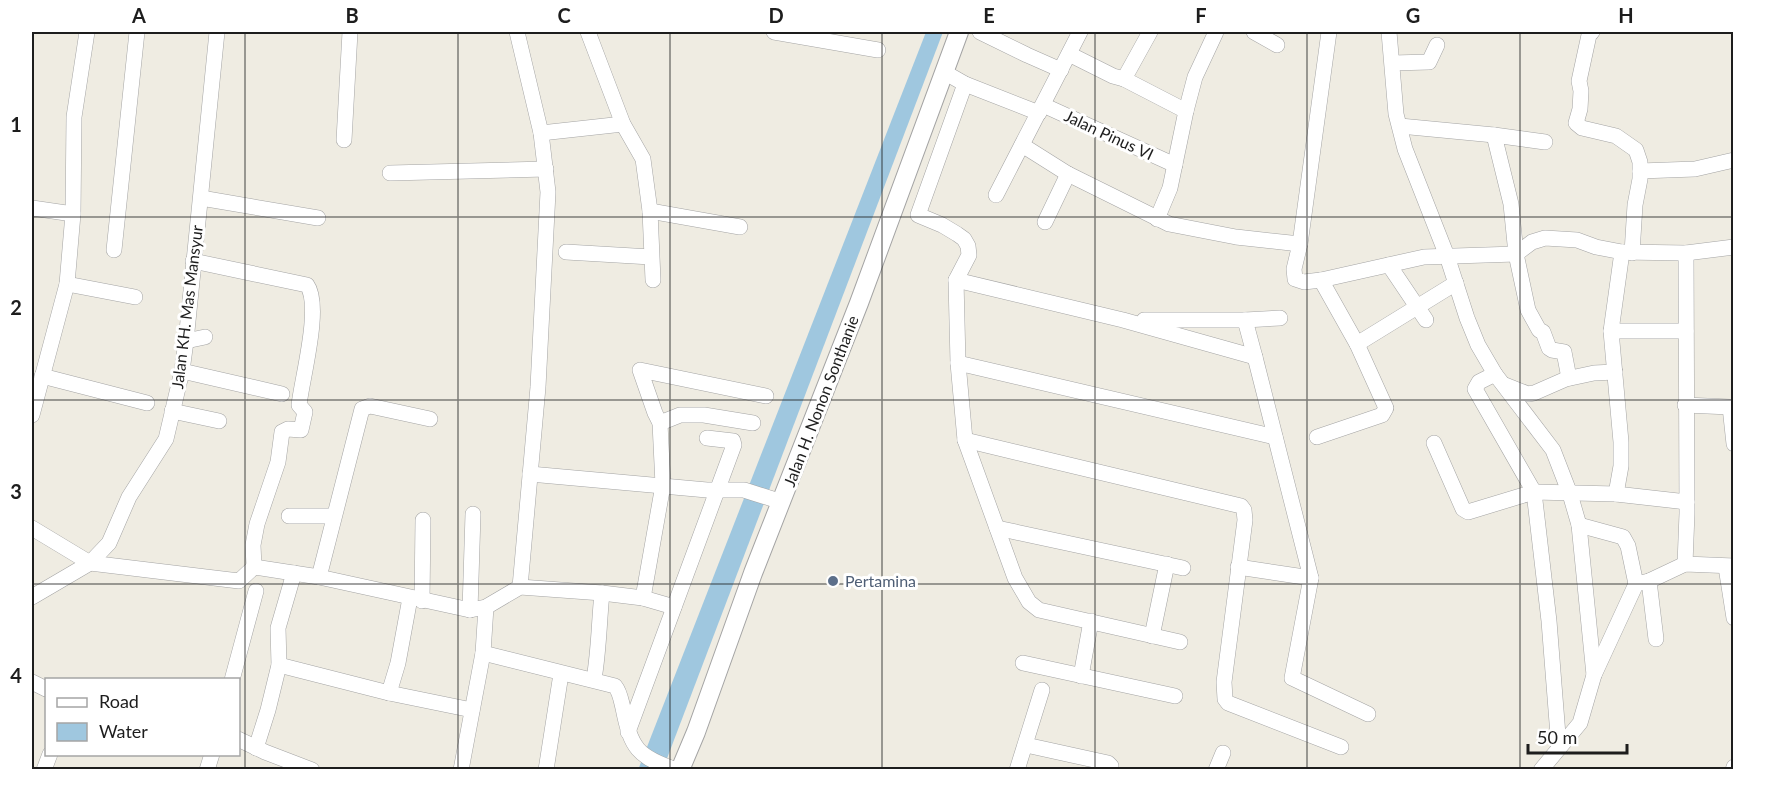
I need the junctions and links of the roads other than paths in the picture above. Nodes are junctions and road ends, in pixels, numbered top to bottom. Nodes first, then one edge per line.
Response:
1 (87, 32) edge
2 (137, 32) edge
3 (217, 32) edge
4 (350, 32) edge
5 (517, 32) edge
6 (588, 32) edge
7 (774, 32) edge
8 (960, 32) edge
9 (980, 32) edge
10 (1080, 32) edge
11 (1150, 32) edge
12 (1216, 32) edge
13 (1254, 32) edge
14 (1329, 32) edge
15 (1389, 32) edge
16 (1592, 32) edge
17 (1277, 45) dead end
18 (1437, 45) dead end
19 (878, 50) dead end
20 (1069, 54) junction
21 (1393, 63) junction
22 (1061, 70) junction
23 (944, 72) junction
24 (1124, 79) junction
25 (965, 84) junction
26 (1041, 109) junction
27 (1186, 111) junction
28 (623, 124) junction
29 (1400, 126) junction
30 (541, 133) junction
31 (1494, 135) junction
32 (344, 140) dead end
33 (1545, 142) dead end
34 (1022, 145) junction
35 (1734, 160) edge
36 (1175, 165) junction
37 (546, 169) junction
38 (1640, 171) junction
39 (390, 174) dead end
40 (1068, 174) junction
41 (996, 195) dead end
42 (201, 198) junction
43 (32, 208) edge
44 (650, 212) junction
45 (73, 214) junction
46 (318, 218) dead end
47 (1157, 219) junction
48 (1045, 222) dead end
49 (740, 227) dead end
50 (1300, 244) junction
51 (1734, 247) edge
52 (114, 250) dead end
53 (566, 252) dead end
54 (1627, 253) junction
55 (1686, 253) junction
56 (1516, 254) junction
57 (1447, 256) junction
58 (651, 257) junction
59 (194, 261) junction
60 (1389, 265) junction
61 (653, 280) dead end
62 (956, 280) junction
63 (1321, 280) junction
64 (68, 284) junction
65 (1456, 284) junction
66 (135, 297) dead end
67 (1423, 314) junction
68 (1280, 318) dead end
69 (1123, 320) junction
70 (1245, 320) junction
71 (1686, 331) junction
72 (1611, 332) junction
73 (205, 338) dead end
74 (186, 341) junction
75 (1357, 344) junction
76 (1255, 357) junction
77 (958, 363) junction
78 (182, 371) junction
79 (1615, 372) junction
80 (42, 376) junction
81 (1569, 378) junction
82 (1500, 380) junction
83 (282, 394) dead end
84 (766, 396) dead end
85 (147, 403) dead end
86 (1685, 405) junction
87 (1732, 407) edge
88 (172, 411) junction
89 (32, 415) edge
90 (430, 419) dead end
91 (219, 421) dead end
92 (660, 423) junction
93 (753, 423) dead end
94 (1275, 436) junction
95 (1317, 437) dead end
96 (707, 438) dead end
97 (965, 440) junction
98 (1434, 443) dead end
99 (1734, 444) edge
100 (530, 474) junction
101 (663, 485) junction
102 (718, 490) junction
103 (1534, 492) junction
104 (1570, 494) junction
105 (1616, 494) junction
106 (775, 500) junction
107 (1687, 502) junction
108 (473, 514) dead end
109 (289, 516) dead end
110 (334, 516) junction
111 (423, 520) dead end
112 (1579, 525) junction
113 (32, 528) edge
114 (997, 528) junction
115 (90, 563) junction
116 (1167, 564) junction
117 (1685, 564) junction
118 (254, 567) junction
119 (1238, 567) junction
120 (1730, 567) edge
121 (1183, 568) dead end
122 (294, 573) junction
123 (319, 577) junction
124 (1311, 578) junction
125 (1642, 583) junction
126 (520, 587) junction
127 (35, 590) edge
128 (256, 591) dead end
129 (602, 593) junction
130 (643, 598) junction
131 (416, 600) junction
132 (486, 607) junction
133 (674, 607) junction
134 (470, 610) junction
135 (1734, 618) edge
136 (1091, 621) junction
137 (1152, 636) junction
138 (1656, 639) dead end
139 (1180, 642) dead end
140 (483, 653) junction
141 (1023, 663) dead end
142 (279, 665) junction
143 (561, 674) junction
144 (1594, 675) junction
145 (1081, 676) junction
146 (233, 678) edge
147 (594, 679) junction
148 (1042, 690) dead end
149 (389, 693) junction
150 (1175, 696) dead end
151 (472, 710) junction
152 (1368, 714) dead end
153 (628, 732) junction
154 (240, 740) edge
155 (1026, 745) junction
156 (1341, 747) dead end
157 (256, 748) junction
158 (1559, 748) junction
159 (1223, 753) dead end
160 (675, 768) edge
161 (312, 770) edge
162 (461, 770) edge
163 (546, 770) edge
164 (1017, 770) edge
165 (1110, 770) edge
166 (1216, 770) edge
167 (1541, 770) edge

1 - 45 street
2 - 52 street
3 - 42 street, Jalan KH. Mas Mansyur
4 - 32 street
5 - 30 street
6 - 28 street
7 - 19 street
8 - 23 street, Jalan H. Nonon Sonthanie
9 - 22 street
10 - 20 street
11 - 24 street
12 - 27 street
13 - 17 street
14 - 50 street
15 - 21 street
16 - 38 street
18 - 21 street
20 - 22 street
20 - 24 street
21 - 29 street
22 - 26 street
23 - 25 street, Jalan Pinus VI
23 - 106 street, Jalan H. Nonon Sonthanie
24 - 27 street
25 - 26 street, Jalan Pinus VI
25 - 62 street
26 - 34 street
26 - 36 street, Jalan Pinus VI
27 - 36 street
28 - 30 street
28 - 44 street
29 - 31 street
29 - 57 street
30 - 37 street
31 - 33 street
31 - 56 street
34 - 40 street
34 - 41 street
35 - 38 street
36 - 47 street
37 - 39 street
37 - 100 street
38 - 54 street
40 - 47 street
40 - 48 street
42 - 46 street
42 - 59 street, Jalan KH. Mas Mansyur
43 - 45 street
44 - 49 street
44 - 58 street
45 - 64 street
47 - 50 street
50 - 63 street
51 - 55 street
53 - 58 street
54 - 55 street
54 - 56 street
54 - 72 street
55 - 71 street
56 - 57 street
56 - 81 street
57 - 60 street
57 - 65 street
58 - 61 street
59 - 74 street, Jalan KH. Mas Mansyur
59 - 118 street
60 - 63 street
60 - 67 street
62 - 69 street
62 - 77 street
63 - 75 street
64 - 66 street
64 - 80 street
65 - 67 street
65 - 82 street
67 - 75 street
68 - 70 street
69 - 70 street
69 - 76 street
70 - 76 street
71 - 72 street
71 - 86 street
72 - 79 street
73 - 74 street
74 - 78 street, Jalan KH. Mas Mansyur
75 - 95 street
76 - 94 street
77 - 94 street
77 - 97 street
78 - 83 street
78 - 88 street, Jalan KH. Mas Mansyur
79 - 81 street
79 - 105 street
80 - 85 street
80 - 89 street
81 - 82 street
82 - 103 street
82 - 104 street
84 - 92 street
86 - 87 street
86 - 107 street
87 - 99 street
88 - 91 street
88 - 115 street, Jalan KH. Mas Mansyur
90 - 110 street
92 - 93 street
92 - 101 street
94 - 124 street
96 - 102 street
97 - 114 street
97 - 119 street
98 - 103 street
100 - 101 street
100 - 126 street
101 - 102 street
101 - 130 street
102 - 106 street
102 - 133 street
103 - 104 street
103 - 158 street
104 - 105 street
104 - 112 street
105 - 107 street
106 - 160 street, Jalan H. Nonon Sonthanie
107 - 117 street
108 - 134 street
109 - 110 street
110 - 123 street
111 - 131 street
112 - 125 street
112 - 144 street
113 - 115 street
114 - 116 street
114 - 136 street
115 - 118 street
115 - 127 street, Jalan KH. Mas Mansyur
116 - 121 street
116 - 137 street
117 - 120 street
117 - 125 street
118 - 122 street
119 - 124 street
119 - 156 street
120 - 135 street
122 - 123 street
122 - 142 street
123 - 131 street
124 - 152 street
125 - 138 street
125 - 144 street
126 - 129 street
126 - 132 street
128 - 146 street
129 - 130 street
129 - 147 street
130 - 133 street
131 - 134 street
131 - 149 street
132 - 134 street
132 - 140 street
133 - 153 street
136 - 137 street
136 - 145 street
137 - 139 street
140 - 143 street
140 - 151 street
141 - 145 street
142 - 149 street
142 - 157 street
143 - 147 street
143 - 163 street
144 - 158 street
145 - 150 street
147 - 153 street
148 - 155 street
149 - 151 street
151 - 162 street
153 - 160 street
154 - 157 street
155 - 164 street
155 - 165 street
157 - 161 street
158 - 167 street
159 - 166 street

